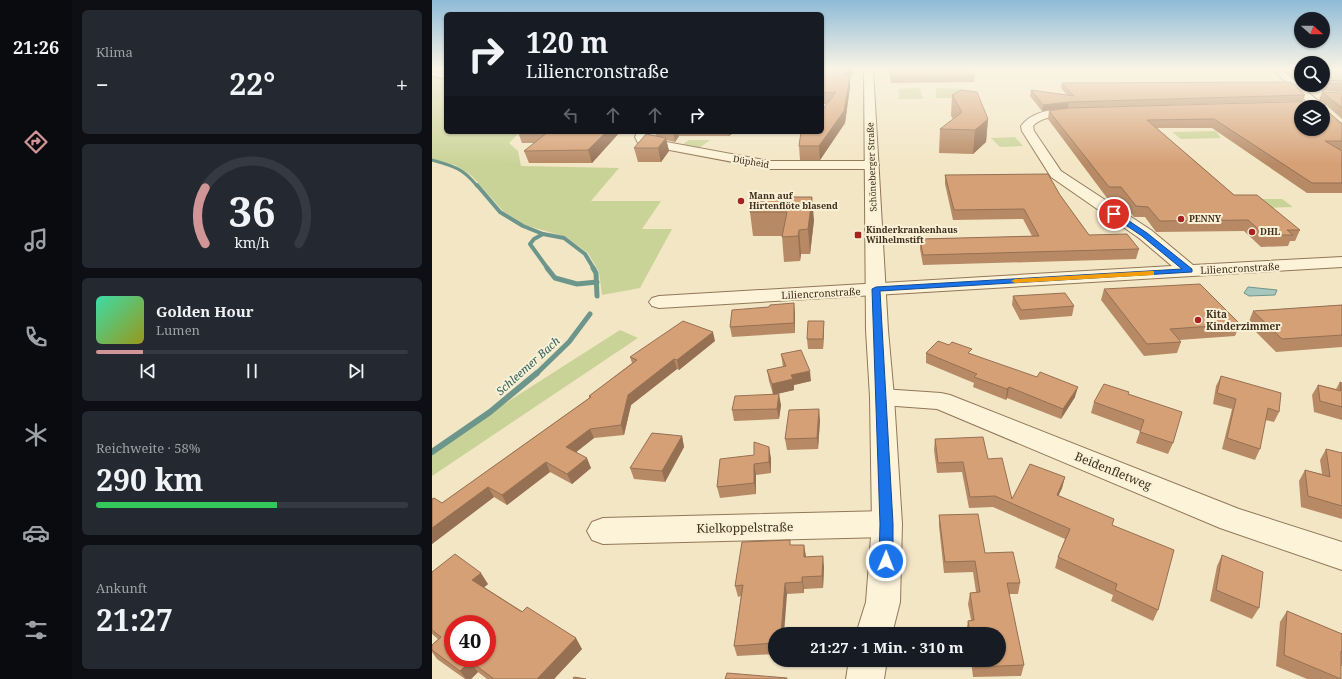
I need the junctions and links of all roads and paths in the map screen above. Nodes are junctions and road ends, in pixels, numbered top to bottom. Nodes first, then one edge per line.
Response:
1 (869, 101) edge
2 (1087, 112) edge
3 (642, 134) edge
4 (872, 165) junction
5 (1342, 262) edge
6 (1190, 271) junction
7 (876, 289) junction
8 (659, 302) dead end
9 (882, 397) junction
10 (887, 524) junction
11 (603, 531) dead end
12 (1342, 556) edge
13 (876, 627) edge
14 (867, 667) edge
15 (865, 679) edge

1 - 4 street, Schöneberger Straße
2 - 6 street
3 - 4 street, Düpheid
4 - 7 street, Schöneberger Straße
5 - 6 street, Liliencronstraße
6 - 7 street, Liliencronstraße
7 - 8 street, Liliencronstraße
7 - 9 street
9 - 10 street
9 - 12 street, Beidenfletweg
10 - 11 street, Kielkoppelstraße
10 - 13 street
14 - 15 street

